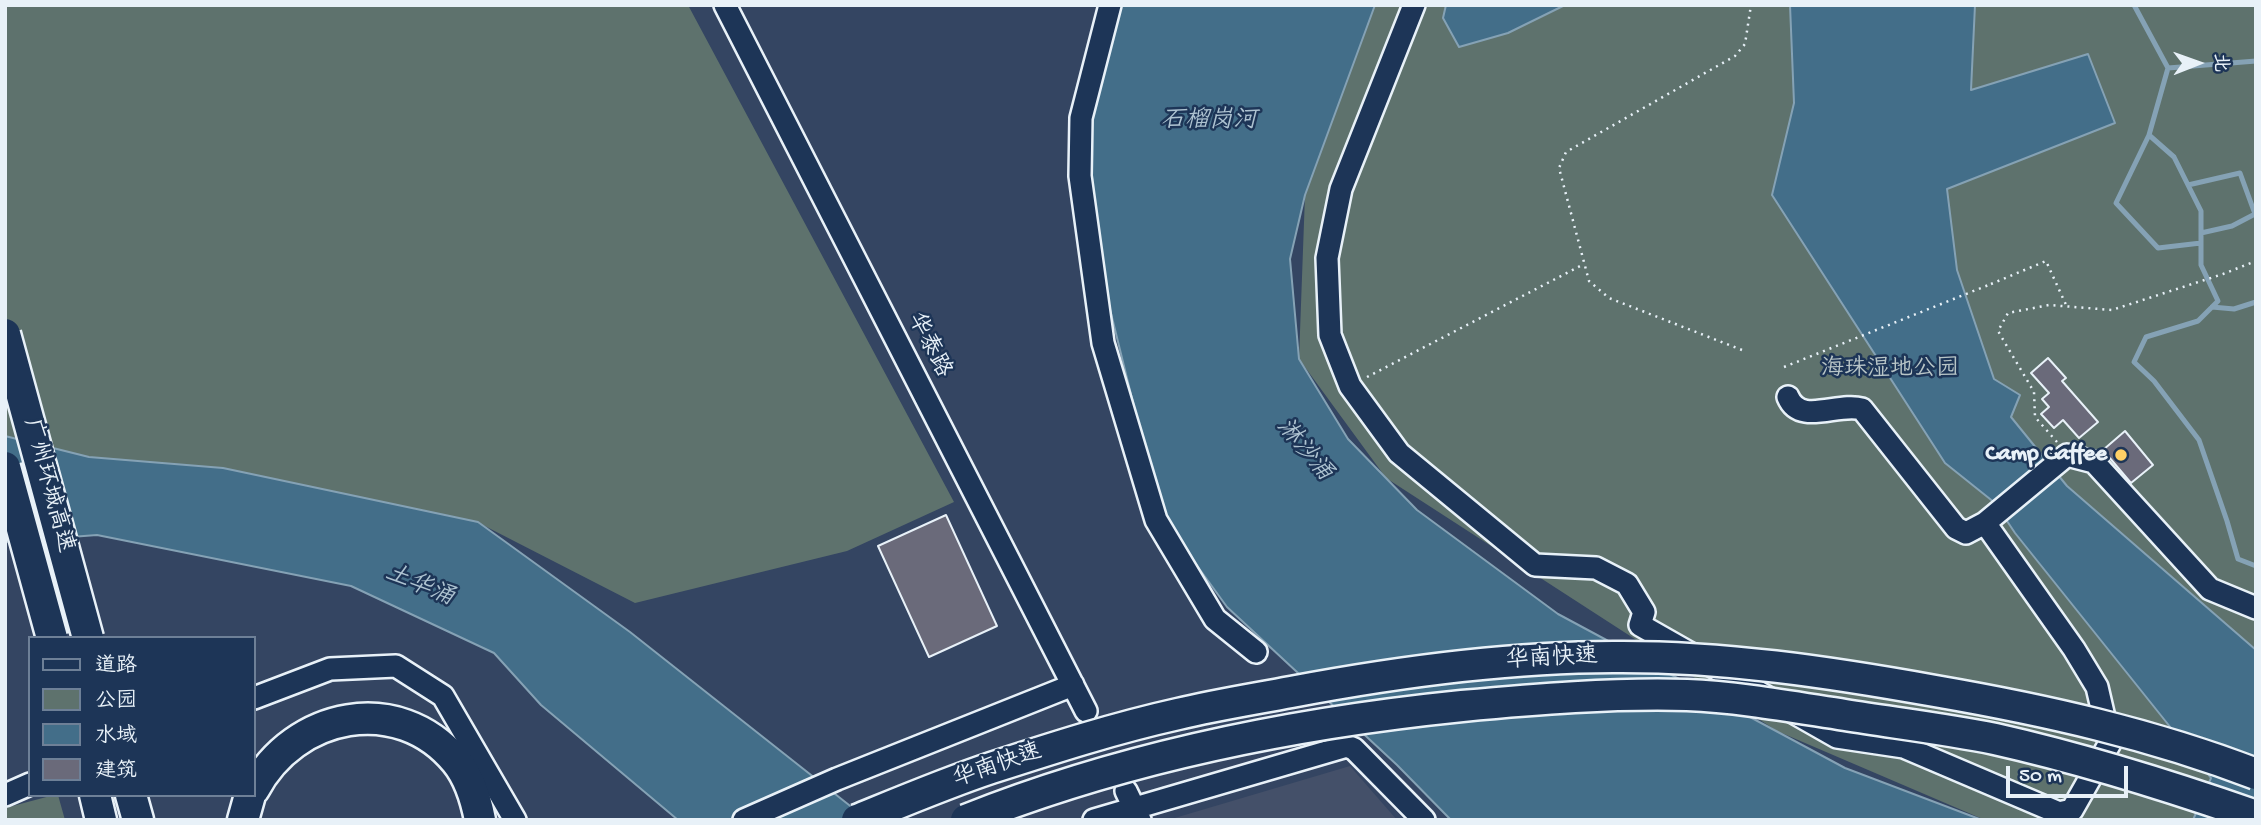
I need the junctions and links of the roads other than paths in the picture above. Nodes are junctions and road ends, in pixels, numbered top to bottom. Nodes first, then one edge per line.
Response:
1 (725, 5) edge
2 (1110, 5) edge
3 (1414, 5) edge
4 (5, 334) edge
5 (1788, 397) dead end
6 (5, 467) edge
7 (1989, 520) junction
8 (2256, 608) edge
9 (51, 636) edge
10 (87, 636) edge
11 (1256, 652) dead end
12 (1073, 685) junction
13 (256, 697) edge
14 (1086, 711) dead end
15 (2256, 774) edge
16 (28, 785) edge
17 (256, 790) edge
18 (5, 795) edge
19 (95, 797) edge
20 (132, 797) edge
21 (1134, 806) edge
22 (2256, 816) edge
23 (101, 820) edge
24 (138, 820) edge
25 (480, 820) edge
26 (515, 820) edge
27 (744, 820) edge
28 (857, 820) edge
29 (966, 820) edge
30 (1094, 820) edge
31 (1424, 820) edge

1 - 12 street, 华泰路
2 - 11 street
3 - 7 street
4 - 10 highway, 广州环城高速, bridge
5 - 7 street
6 - 9 highway, 广州环城高速, bridge
7 - 8 street
12 - 14 street, 华泰路
12 - 27 street
13 - 26 street
15 - 28 highway, 华南快速, bridge
16 - 18 street
17 - 25 highway
19 - 23 highway
20 - 24 highway
21 - 30 street
21 - 31 street
22 - 29 highway, 华南快速, bridge

